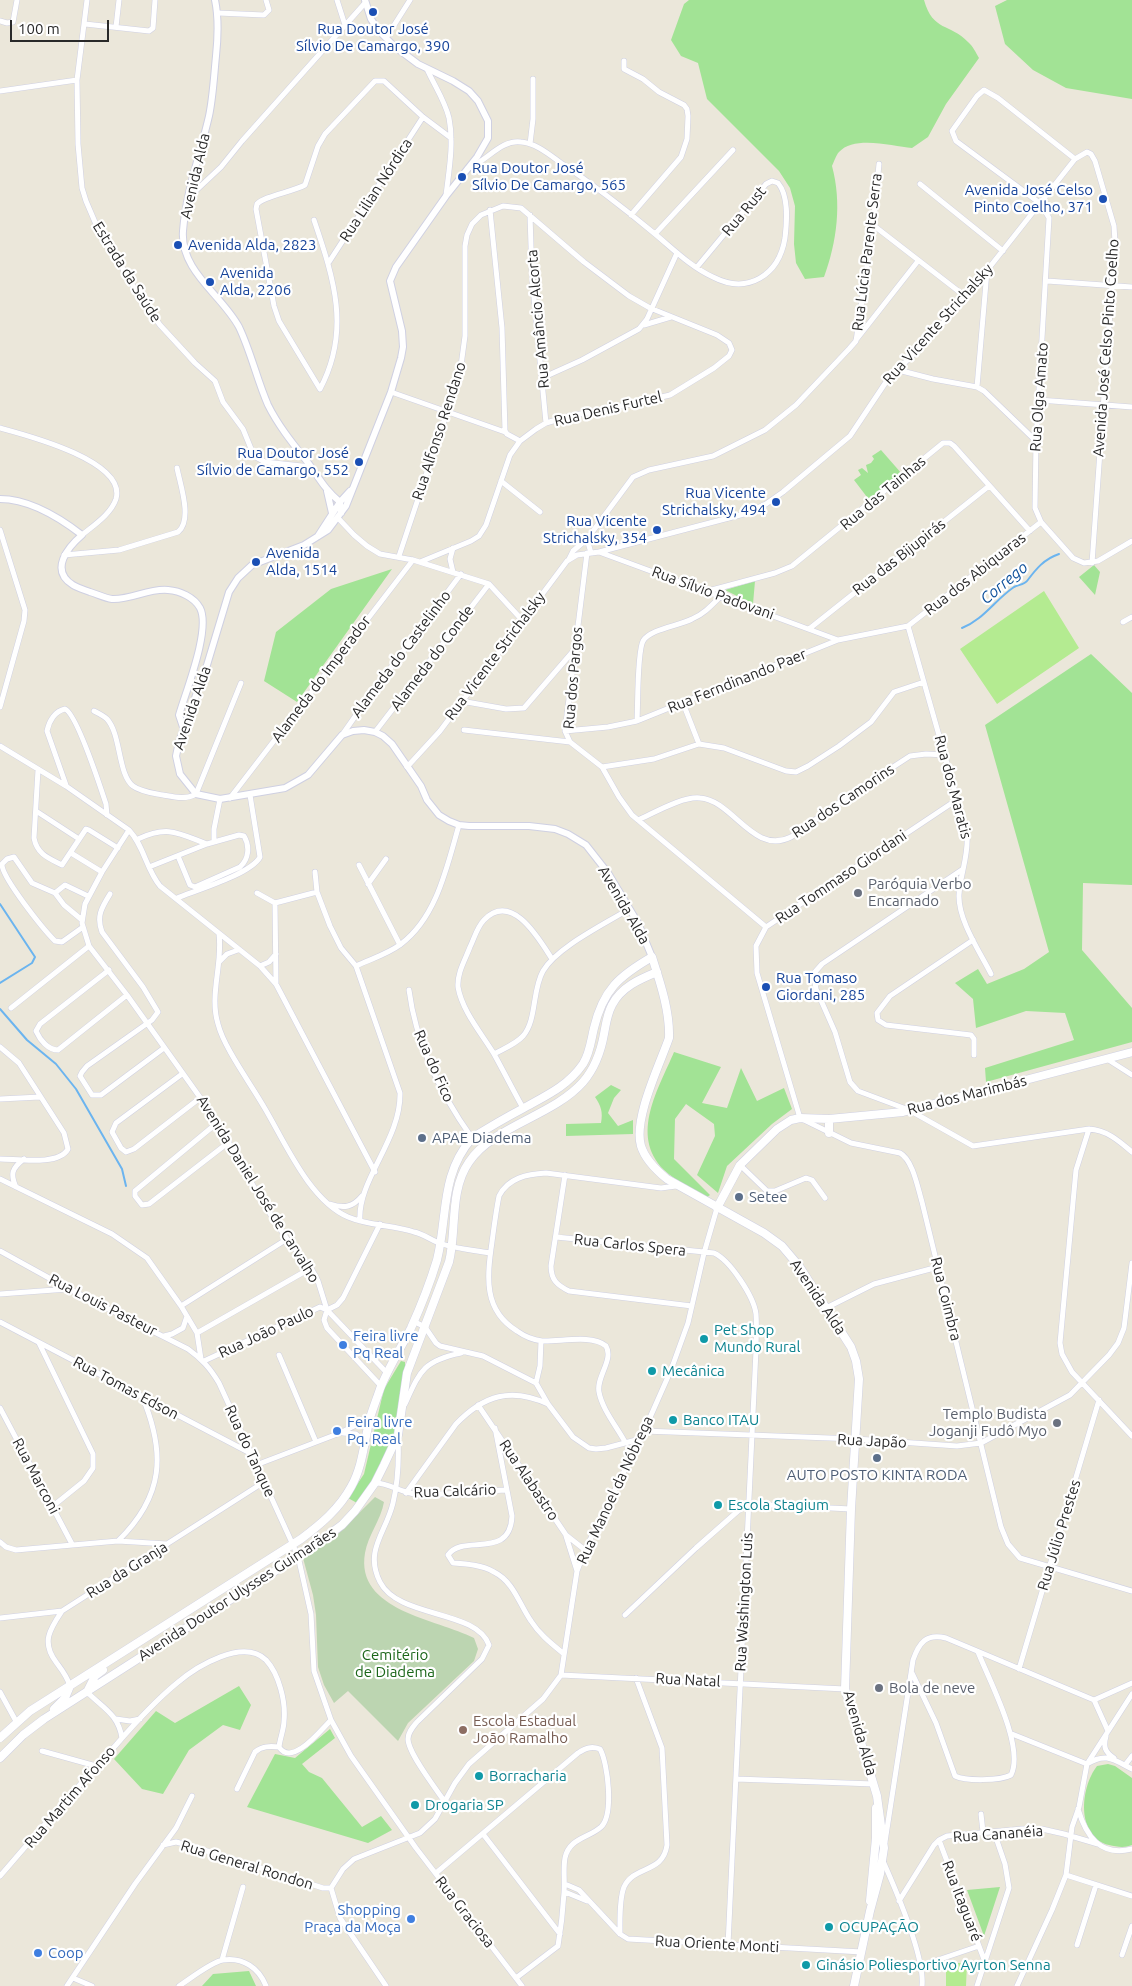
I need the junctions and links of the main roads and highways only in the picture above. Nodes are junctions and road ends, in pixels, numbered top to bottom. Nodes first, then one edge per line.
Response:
1 (652, 957) joint
2 (657, 972) junction
3 (1132, 1052) edge
4 (829, 1119) junction
5 (830, 1133) road end
6 (717, 1208) junction
7 (136, 1644) junction
8 (70, 1686) junction
9 (87, 1692) junction
10 (44, 1719) junction
11 (0, 1738) edge
12 (0, 1758) edge
13 (877, 1796) junction
14 (876, 1838) junction
15 (883, 1861) junction
16 (870, 1911) junction
17 (854, 1986) edge

1 - 2 main road, Avenida Alda
1 - 7 main road, Avenida Doutor Ulysses Guimarães
2 - 6 main road, Avenida Alda
2 - 9 main road, Avenida Doutor Ulysses Guimarães
3 - 4 main road, Rua dos Marimbás
4 - 5 main road
4 - 6 main road, Rua dos Marimbás
6 - 13 main road, Avenida Alda
7 - 8 main road, Avenida Doutor Ulysses Guimarães
7 - 9 main road
8 - 10 main road
8 - 11 main road, Avenida Doutor Ulysses Guimarães
9 - 10 main road, Avenida Doutor Ulysses Guimarães
10 - 12 main road, Avenida Doutor Ulysses Guimarães
13 - 14 main road, Avenida Alda
13 - 15 main road, Avenida Alda
14 - 15 main road
14 - 16 main road, Avenida Alda
15 - 16 main road, Avenida Alda
16 - 17 main road, Avenida Alda

